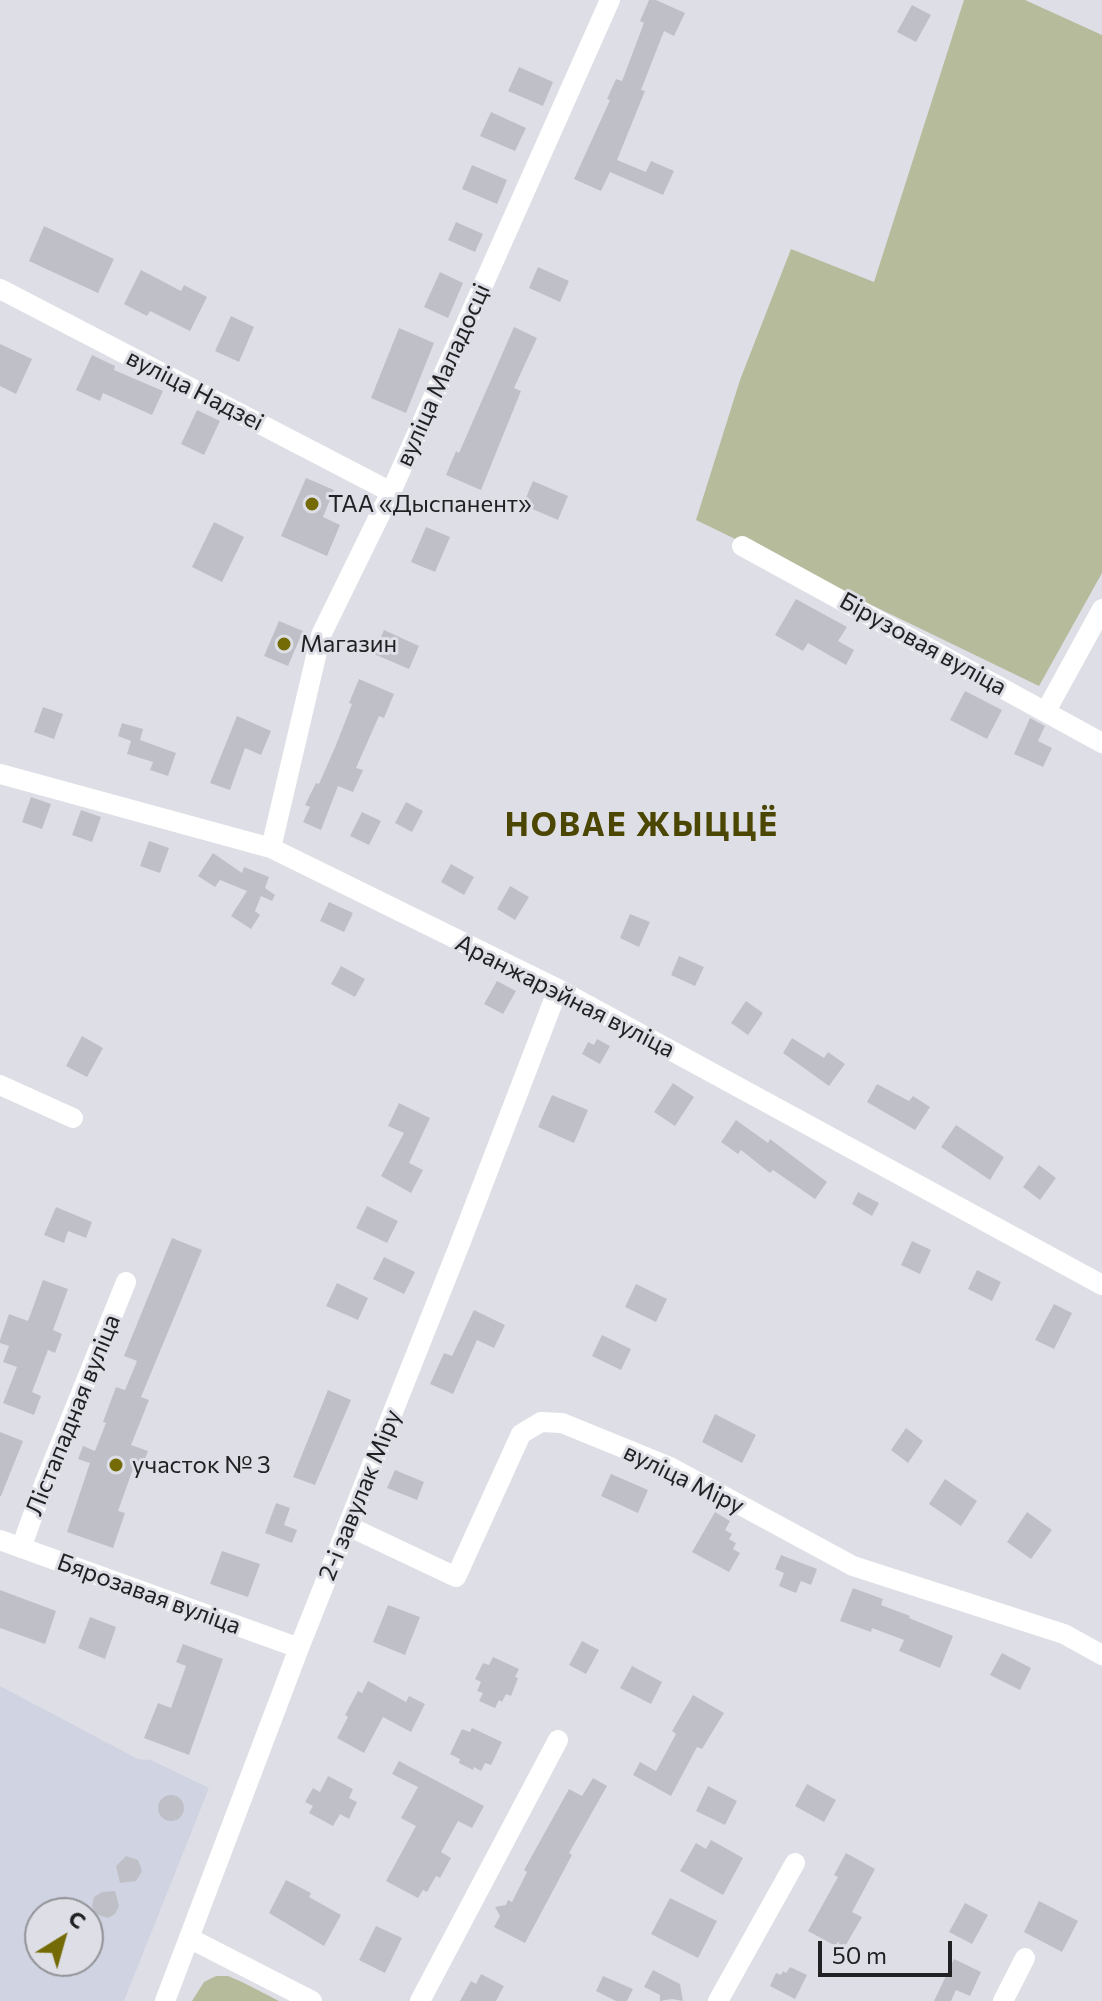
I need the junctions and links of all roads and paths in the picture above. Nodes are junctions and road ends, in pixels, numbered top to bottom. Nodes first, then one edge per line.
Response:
1 (610, 0) edge
2 (0, 289) edge
3 (391, 492) junction
4 (742, 546) dead end
5 (1102, 609) edge
6 (1046, 711) junction
7 (1102, 743) edge
8 (0, 774) edge
9 (271, 848) junction
10 (558, 989) junction
11 (0, 1085) edge
12 (73, 1118) dead end
13 (126, 1282) dead end
14 (1102, 1285) edge
15 (348, 1526) junction
16 (0, 1540) edge
17 (21, 1548) junction
18 (299, 1648) junction
19 (1102, 1655) edge
20 (558, 1740) dead end
21 (795, 1863) dead end
22 (189, 1938) junction
23 (1025, 1958) dead end
24 (165, 2001) edge
25 (312, 2001) edge
26 (420, 2001) edge
27 (718, 2001) edge
28 (1003, 2001) edge

1 - 3 street, вуліца Маладосці
2 - 3 street, вуліца Надзеі
3 - 9 street, вуліца Маладосці
4 - 6 street, Бірузовая вуліца
5 - 6 street
6 - 7 street, Бірузовая вуліца
8 - 9 street, Аранжарэйная вуліца
9 - 10 street, Аранжарэйная вуліца
10 - 14 street, Аранжарэйная вуліца
10 - 15 street, 2-і завулак Міру
11 - 12 street
13 - 17 street, Лістападная вуліца
15 - 18 street, 2-і завулак Міру
15 - 19 street, вуліца Міру
16 - 17 street, Бярозавая вуліца
17 - 18 street, Бярозавая вуліца
18 - 22 street, 2-і завулак Міру
20 - 26 street
21 - 27 street
22 - 24 street, 2-і завулак Міру
22 - 25 street
23 - 28 street

